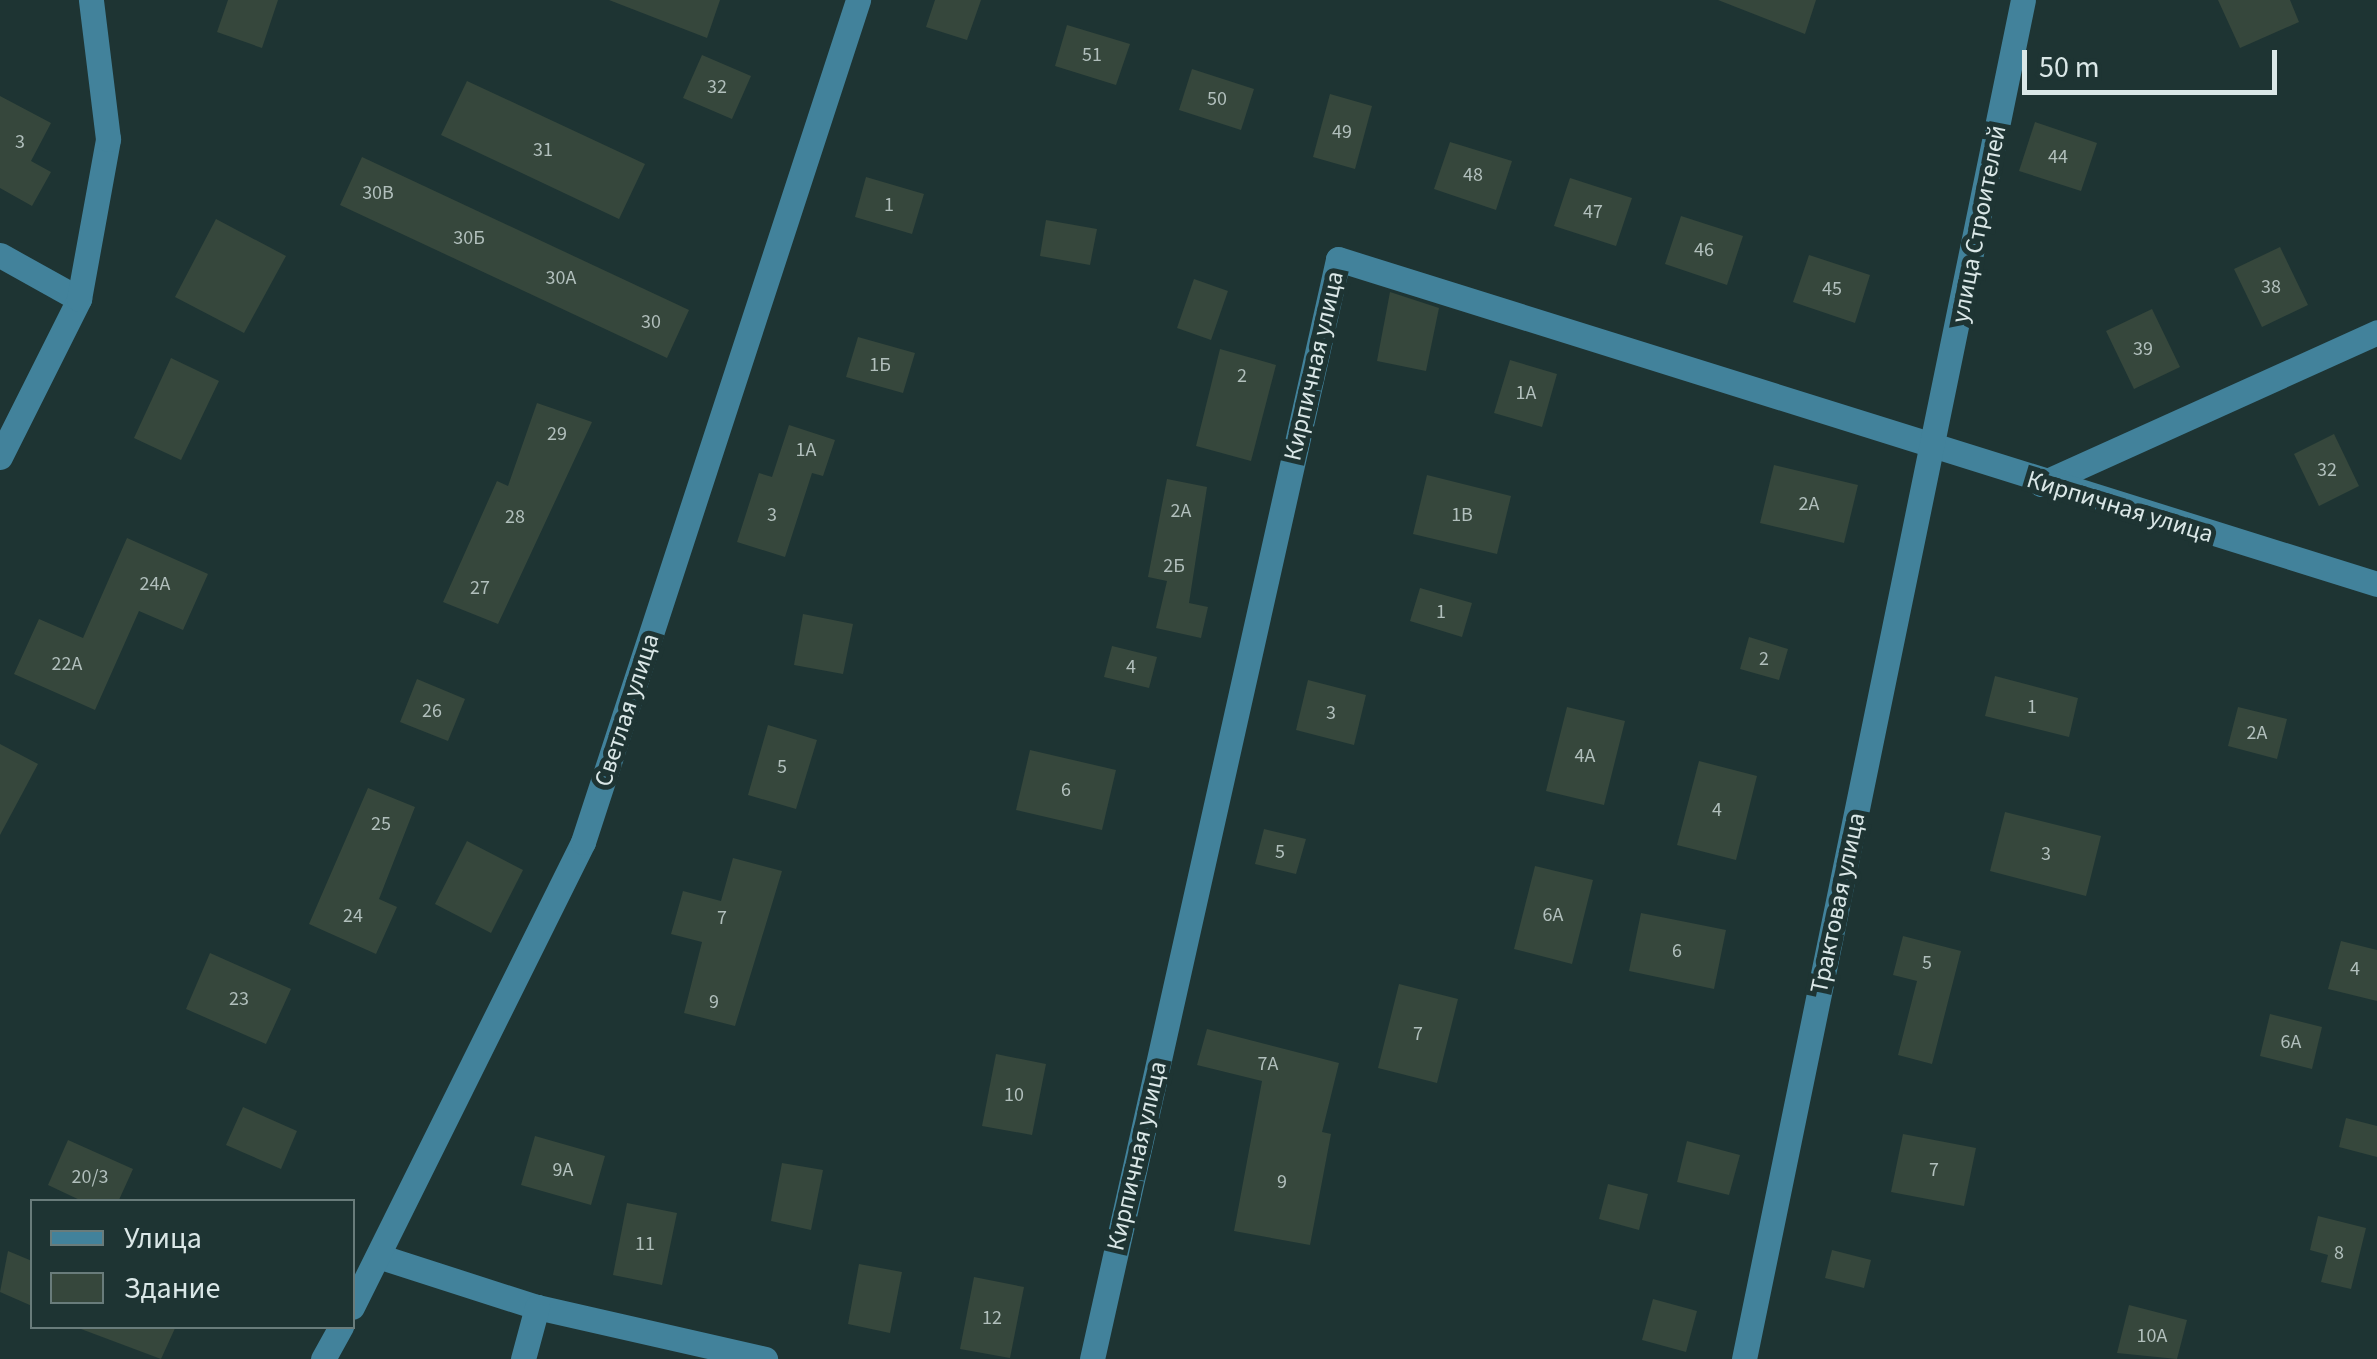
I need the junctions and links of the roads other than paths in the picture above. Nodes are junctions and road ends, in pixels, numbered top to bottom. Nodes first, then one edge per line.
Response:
1 (91, 0) edge
2 (858, 0) edge
3 (2023, 0) edge
4 (0, 255) edge
5 (79, 299) junction
6 (2377, 332) edge
7 (1934, 448) junction
8 (0, 456) edge
9 (2041, 484) junction
10 (2377, 584) edge
11 (381, 1257) junction
12 (355, 1302) edge
13 (538, 1307) junction
14 (340, 1329) edge
15 (323, 1359) edge
16 (523, 1359) edge
17 (765, 1359) edge
18 (1092, 1359) edge
19 (1744, 1359) edge

1 - 5 street
2 - 11 street, Светлая улица
3 - 7 street, улица Строителей
4 - 5 street
5 - 8 street
6 - 9 street
7 - 9 street, Кирпичная улица
7 - 18 street, Кирпичная улица
7 - 19 street, Трактовая улица
9 - 10 street, Кирпичная улица
11 - 12 street, Светлая улица
11 - 13 street
13 - 16 street
13 - 17 street
14 - 15 street

